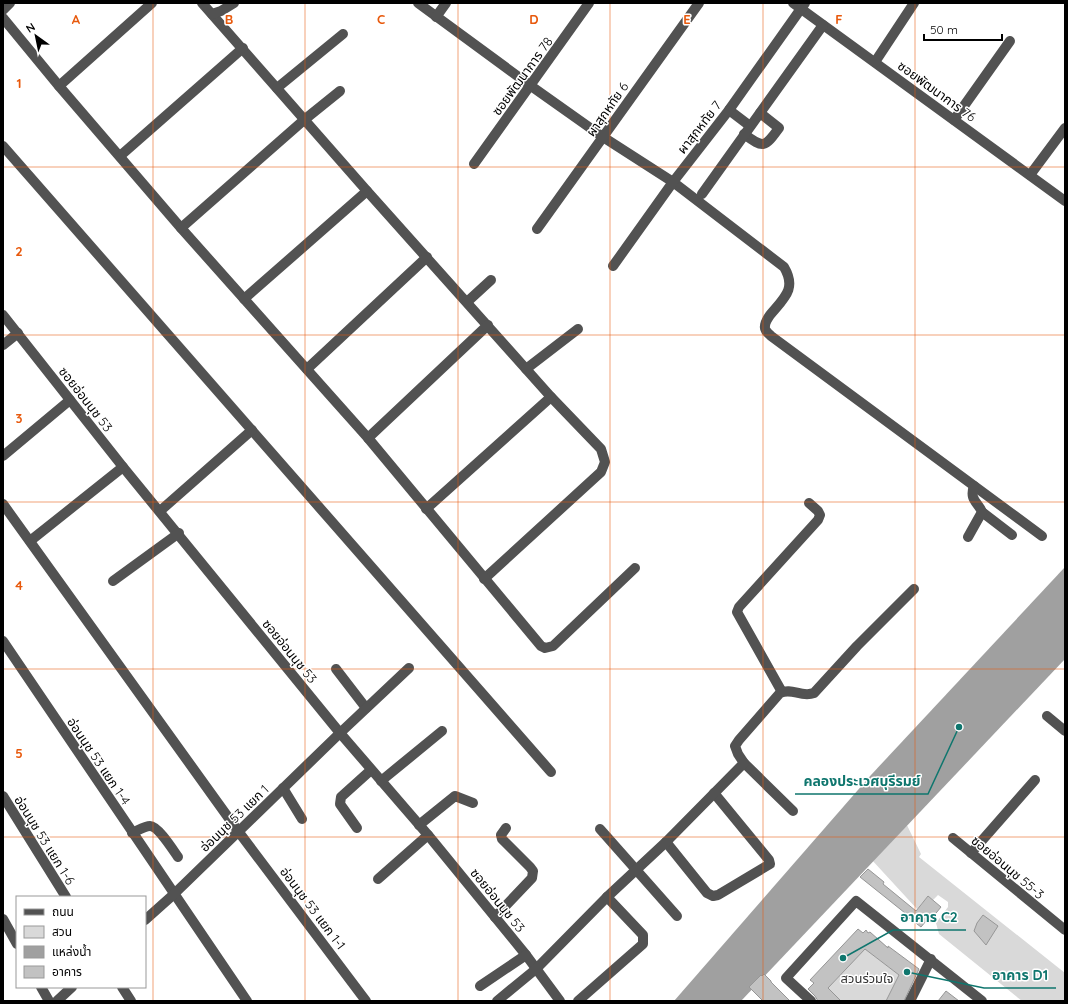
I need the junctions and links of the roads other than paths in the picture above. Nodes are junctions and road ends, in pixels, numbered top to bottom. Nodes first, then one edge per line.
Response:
1 (10, 3) edge
2 (152, 3) edge
3 (202, 3) edge
4 (234, 3) edge
5 (418, 3) edge
6 (446, 3) edge
7 (699, 3) edge
8 (914, 3) edge
9 (584, 5) edge
10 (799, 5) edge
11 (3, 10) edge
12 (212, 14) junction
13 (436, 17) junction
14 (3, 18) edge
15 (823, 25) junction
16 (343, 34) dead end
17 (1010, 41) dead end
18 (243, 48) junction
19 (875, 62) junction
20 (59, 86) junction
21 (531, 86) junction
22 (277, 88) junction
23 (340, 91) dead end
24 (729, 110) junction
25 (760, 113) junction
26 (304, 120) junction
27 (954, 120) junction
28 (1065, 128) edge
29 (747, 130) junction
30 (603, 137) junction
31 (3, 146) edge
32 (120, 156) junction
33 (474, 164) dead end
34 (1030, 175) junction
35 (673, 182) junction
36 (367, 191) junction
37 (702, 194) dead end
38 (1065, 201) edge
39 (181, 228) junction
40 (537, 229) dead end
41 (427, 257) junction
42 (613, 266) dead end
43 (492, 280) dead end
44 (244, 299) junction
45 (467, 302) junction
46 (3, 315) edge
47 (488, 325) junction
48 (578, 329) dead end
49 (18, 333) junction
50 (3, 345) edge
51 (307, 369) junction
52 (526, 369) junction
53 (551, 397) junction
54 (70, 400) junction
55 (252, 430) junction
56 (368, 438) junction
57 (3, 456) edge
58 (123, 466) junction
59 (974, 486) junction
60 (809, 503) dead end
61 (3, 504) edge
62 (426, 509) junction
63 (160, 511) junction
64 (982, 512) junction
65 (178, 533) junction
66 (1012, 535) dead end
67 (1042, 536) dead end
68 (968, 537) dead end
69 (30, 541) junction
70 (635, 568) dead end
71 (484, 579) junction
72 (113, 581) dead end
73 (914, 589) dead end
74 (3, 641) edge
75 (409, 668) dead end
76 (336, 669) dead end
77 (782, 692) junction
78 (366, 708) junction
79 (1048, 716) dead end
80 (442, 731) dead end
81 (1065, 731) edge
82 (340, 733) junction
83 (744, 763) junction
84 (371, 770) junction
85 (551, 772) dead end
86 (1035, 780) dead end
87 (381, 781) junction
88 (283, 788) junction
89 (714, 793) junction
90 (3, 796) edge
91 (473, 803) dead end
92 (793, 811) dead end
93 (302, 819) dead end
94 (419, 825) junction
95 (357, 828) dead end
96 (506, 828) dead end
97 (600, 829) dead end
98 (238, 831) junction
99 (132, 833) junction
100 (428, 835) junction
101 (953, 838) dead end
102 (666, 842) junction
103 (971, 853) junction
104 (178, 857) dead end
105 (637, 869) junction
106 (378, 879) dead end
107 (173, 895) junction
108 (65, 896) edge
109 (607, 897) junction
110 (677, 916) dead end
111 (495, 917) junction
112 (3, 919) edge
113 (146, 919) edge
114 (1065, 930) edge
115 (16, 942) edge
116 (526, 955) junction
117 (931, 959) junction
118 (536, 969) junction
119 (480, 986) dead end
120 (42, 988) edge
121 (71, 988) edge
122 (123, 988) edge
123 (558, 1000) edge
124 (49, 1001) edge
125 (57, 1001) edge
126 (131, 1001) edge
127 (247, 1001) edge
128 (366, 1001) edge
129 (497, 1001) edge
130 (578, 1001) edge
131 (811, 1001) edge
132 (910, 1001) edge
133 (982, 1001) edge

1 - 11 street
2 - 20 street
3 - 12 street
4 - 12 street
5 - 13 street
6 - 13 street
7 - 30 street, ผาสุกหทัย 6
8 - 19 street
9 - 21 street, ซอยพัฒนาการ 78
10 - 15 street, ซอยพัฒนาการ 76
10 - 24 street, ผาสุกหทัย 7
12 - 18 street
13 - 21 street
14 - 20 street
15 - 19 street, ซอยพัฒนาการ 76
15 - 25 street
16 - 22 street
17 - 27 street
18 - 22 street
18 - 32 street
19 - 27 street, ซอยพัฒนาการ 76
20 - 32 street
21 - 30 street
21 - 33 street, ซอยพัฒนาการ 78
22 - 26 street
23 - 26 street
24 - 29 street
24 - 35 street, ผาสุกหทัย 7
25 - 29 street
25 - 29 street
26 - 36 street
26 - 39 street
27 - 34 street, ซอยพัฒนาการ 76
28 - 34 street
29 - 37 street
30 - 35 street
30 - 40 street, ผาสุกหทัย 6
31 - 55 street
32 - 39 street
34 - 38 street, ซอยพัฒนาการ 76
35 - 42 street, ผาสุกหทัย 7
35 - 59 street
36 - 41 street
36 - 44 street
39 - 44 street
41 - 45 street
41 - 51 street
43 - 45 street
44 - 51 street
45 - 47 street
46 - 49 street, ซอยอ่อนนุช 53
47 - 52 street
47 - 56 street
48 - 52 street
49 - 50 street
49 - 54 street, ซอยอ่อนนุช 53
51 - 56 street
52 - 53 street
53 - 62 street
53 - 71 street
54 - 57 street
54 - 58 street, ซอยอ่อนนุช 53
55 - 63 street
55 - 85 street
56 - 62 street
58 - 63 street, ซอยอ่อนนุช 53
58 - 69 street
59 - 64 street
59 - 67 street
60 - 77 street
61 - 69 street, อ่อนนุช 53 แยก 1-1
62 - 71 street
63 - 65 street, ซอยอ่อนนุช 53
64 - 66 street
64 - 68 street
65 - 72 street
65 - 82 street, ซอยอ่อนนุช 53
69 - 98 street, อ่อนนุช 53 แยก 1-1
70 - 71 street
73 - 77 street
74 - 99 street, อ่อนนุช 53 แยก 1-4
75 - 78 street, อ่อนนุช 53 แยก 1
76 - 78 street
77 - 83 street
78 - 82 street, อ่อนนุช 53 แยก 1
79 - 81 street
80 - 87 street
82 - 84 street, ซอยอ่อนนุช 53
82 - 88 street, อ่อนนุช 53 แยก 1
83 - 89 street
83 - 92 street
84 - 87 street, ซอยอ่อนนุช 53
84 - 95 street
86 - 103 street
87 - 94 street, ซอยอ่อนนุช 53
88 - 93 street
88 - 98 street, อ่อนนุช 53 แยก 1
89 - 102 street
89 - 102 street
90 - 108 street, อ่อนนุช 53 แยก 1-6
91 - 94 street
94 - 100 street, ซอยอ่อนนุช 53
96 - 111 street
97 - 105 street
98 - 107 street, อ่อนนุช 53 แยก 1
98 - 128 street, อ่อนนุช 53 แยก 1-1
99 - 104 street
99 - 107 street, อ่อนนุช 53 แยก 1-4
100 - 106 street
100 - 111 street, ซอยอ่อนนุช 53
101 - 103 street, ซอยอ่อนนุช 55-3
102 - 105 street
103 - 114 street, ซอยอ่อนนุช 55-3
105 - 109 street
105 - 110 street
107 - 113 street, อ่อนนุช 53 แยก 1
107 - 127 street, อ่อนนุช 53 แยก 1-4
109 - 118 street
109 - 130 street
111 - 116 street, ซอยอ่อนนุช 53
112 - 115 street
116 - 118 street, ซอยอ่อนนุช 53
116 - 119 street
117 - 131 street
117 - 132 street
117 - 133 street
118 - 123 street, ซอยอ่อนนุช 53
118 - 129 street
120 - 124 street
121 - 125 street
122 - 126 street

